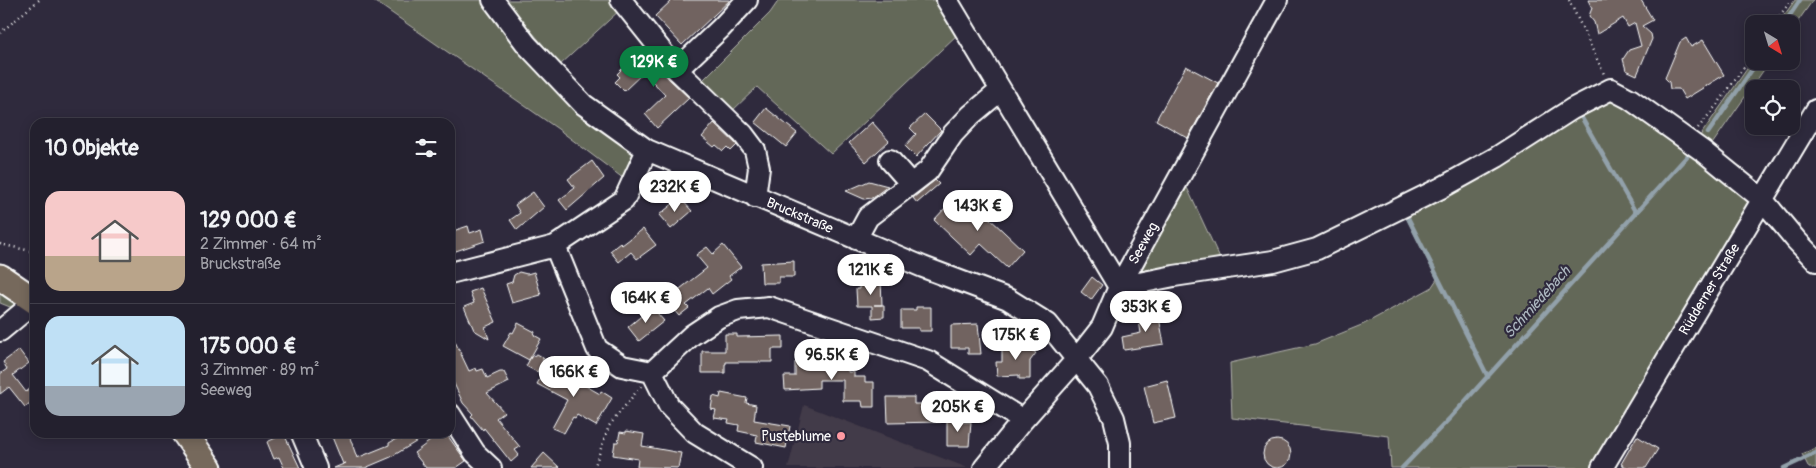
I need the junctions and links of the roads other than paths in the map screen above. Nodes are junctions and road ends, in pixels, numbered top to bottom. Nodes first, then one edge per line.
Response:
1 (493, 0) edge
2 (621, 0) edge
3 (747, 0) edge
4 (947, 0) edge
5 (1277, 0) edge
6 (677, 70) junction
7 (1001, 90) junction
8 (1816, 110) edge
9 (647, 150) junction
10 (890, 160) dead end
11 (911, 184) junction
12 (755, 196) junction
13 (1762, 200) junction
14 (856, 239) junction
15 (555, 246) junction
16 (1816, 261) edge
17 (455, 272) edge
18 (0, 277) edge
19 (1118, 287) junction
20 (30, 298) edge
21 (30, 305) edge
22 (0, 331) edge
23 (1077, 359) junction
24 (652, 372) junction
25 (1023, 420) junction
26 (455, 422) edge
27 (188, 438) edge
28 (303, 438) edge
29 (209, 468) edge
30 (316, 468) edge
31 (491, 468) edge
32 (752, 468) edge
33 (984, 468) edge
34 (1120, 468) edge
35 (1602, 468) edge

1 - 9 street, Bruckstraße
2 - 6 street, Bruckstraße
3 - 6 street
4 - 7 street
5 - 19 street, Seeweg
6 - 12 street, Bruckstraße
7 - 11 street
7 - 19 street
8 - 13 street, Rüdderner Straße
9 - 12 street, Bruckstraße
9 - 15 street
10 - 11 street
11 - 14 street
12 - 14 street, Bruckstraße
13 - 16 street
13 - 19 street
13 - 35 street, Rüdderner Straße
14 - 23 street, Bruckstraße
15 - 17 street
15 - 24 street
18 - 20 main road
19 - 23 street, Seeweg
21 - 22 street
23 - 25 street, Seeweg
23 - 34 street, Bruckstraße
24 - 25 street
24 - 32 street
25 - 33 street, Seeweg
26 - 31 street
27 - 29 main road
28 - 30 street

